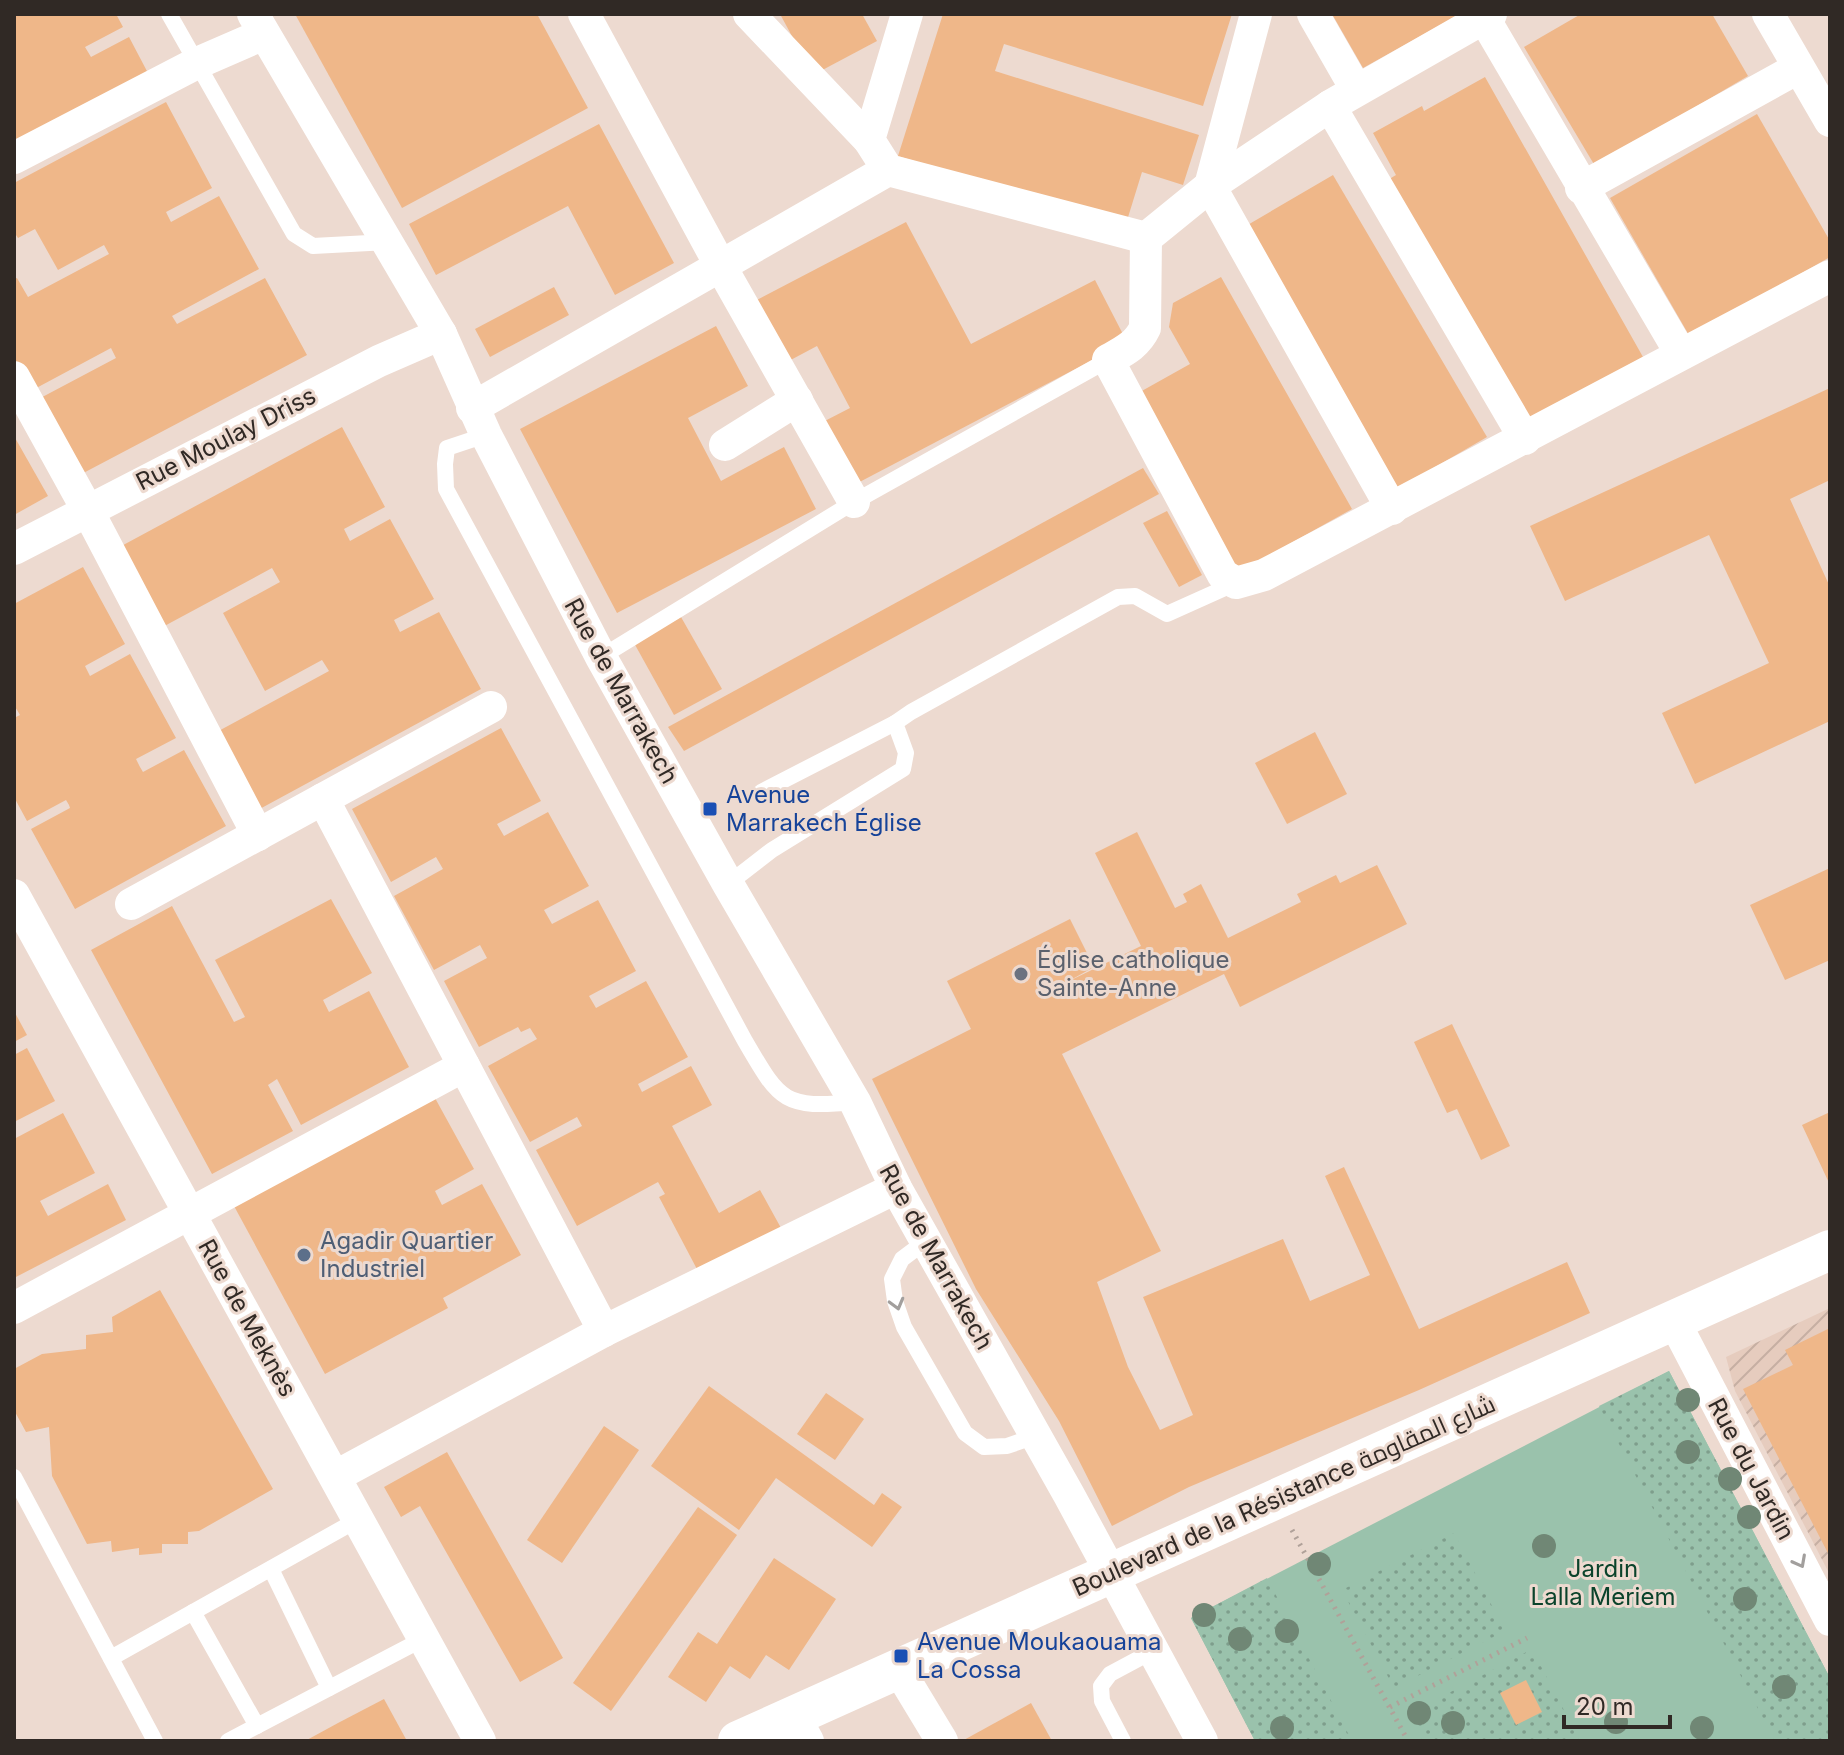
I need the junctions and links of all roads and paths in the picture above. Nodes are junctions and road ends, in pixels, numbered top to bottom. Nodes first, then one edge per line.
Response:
1 (169, 14) edge
2 (584, 14) edge
3 (749, 14) edge
4 (907, 14) edge
5 (1256, 14) edge
6 (1313, 14) edge
7 (1768, 14) edge
8 (1487, 16) edge
9 (258, 24) edge
10 (195, 64) junction
11 (1798, 68) junction
12 (1343, 97) junction
13 (1830, 121) edge
14 (869, 140) junction
15 (14, 158) edge
16 (888, 170) junction
17 (1210, 186) junction
18 (1581, 188) junction
19 (1146, 238) junction
20 (388, 242) junction
21 (720, 265) junction
22 (1830, 276) edge
23 (441, 334) junction
24 (1681, 354) junction
25 (1108, 360) junction
26 (14, 377) edge
27 (797, 400) junction
28 (479, 422) junction
29 (1525, 439) junction
30 (725, 445) dead end
31 (854, 502) junction
32 (1392, 509) junction
33 (88, 511) junction
34 (14, 549) edge
35 (1236, 583) junction
36 (601, 657) junction
37 (491, 707) dead end
38 (895, 723) junction
39 (761, 792) dead end
40 (323, 799) junction
41 (258, 835) junction
42 (728, 884) junction
43 (14, 895) edge
44 (131, 904) dead end
45 (26, 946) edge
46 (464, 1066) junction
47 (855, 1102) junction
48 (896, 1188) junction
49 (189, 1214) junction
50 (926, 1241) junction
51 (1830, 1250) edge
52 (14, 1308) edge
53 (1673, 1319) junction
54 (604, 1331) junction
55 (1036, 1436) junction
56 (336, 1476) junction
57 (14, 1477) edge
58 (1277, 1500) junction
59 (359, 1519) junction
60 (271, 1569) junction
61 (1112, 1574) junction
62 (193, 1612) junction
63 (1830, 1620) edge
64 (425, 1638) junction
65 (1527, 1638) dead end
66 (1153, 1651) junction
67 (111, 1658) junction
68 (899, 1670) junction
69 (329, 1688) junction
70 (1390, 1707) junction
71 (257, 1726) junction
72 (801, 1728) edge
73 (155, 1741) edge
74 (228, 1741) edge
75 (480, 1741) edge
76 (738, 1741) edge
77 (942, 1741) edge
78 (1123, 1741) edge
79 (1202, 1741) edge
80 (1408, 1741) edge

1 - 10 lane
2 - 21 street
3 - 14 street
4 - 14 street
5 - 17 street
6 - 12 street
7 - 11 street
8 - 12 street
8 - 18 street
9 - 10 street
9 - 20 street, Rue de Marrakech
10 - 15 street
10 - 20 lane
11 - 13 street
11 - 18 street
12 - 17 street
12 - 29 street
14 - 16 street
16 - 19 street
16 - 21 street
17 - 19 street
17 - 32 street
18 - 24 street
19 - 25 street
20 - 23 street, Rue de Marrakech
21 - 27 street
21 - 28 street
22 - 24 street
23 - 28 street, Rue de Marrakech
23 - 33 street, Rue Moulay Driss
24 - 29 street
25 - 31 lane
25 - 35 street
26 - 33 street
27 - 30 street
27 - 31 street
28 - 36 street, Rue de Marrakech
28 - 47 lane
29 - 32 street
31 - 36 lane
32 - 35 street
33 - 34 street, Rue Moulay Driss
33 - 41 street
35 - 38 lane
36 - 42 street, Rue de Marrakech
37 - 40 street
38 - 39 lane
38 - 42 lane
40 - 41 street
40 - 46 street
41 - 44 street
42 - 47 street, Rue de Marrakech
43 - 45 street, Rue de Meknès
45 - 49 street, Rue de Meknès
46 - 49 street
46 - 54 street
47 - 48 street, Rue de Marrakech
48 - 50 street, Rue de Marrakech
48 - 54 street
49 - 52 street
49 - 56 street, Rue de Meknès
50 - 55 street, Rue de Marrakech
50 -> 55 lane
51 - 53 street, Boulevard de la Résistance شارع المقاومة
53 - 58 street, Boulevard de la Résistance شارع المقاومة
53 -> 63 street, Rue du Jardin
54 - 56 street
55 - 61 street, Rue de Marrakech
56 - 59 street, Rue de Meknès
57 - 67 lane
58 - 61 street, Boulevard de la Résistance شارع المقاومة
58 - 70 path
59 - 60 lane
59 - 64 street, Rue de Meknès
60 - 62 lane
60 - 69 lane
61 - 66 street, Rue de Marrakech
61 - 68 street, Boulevard de la Résistance شارع المقاومة
62 - 67 lane
62 - 71 lane
64 - 69 lane
64 - 75 street, Rue de Meknès
65 - 70 path
66 - 78 lane
66 - 79 street, Rue de Marrakech
67 - 73 lane
68 - 72 street, Boulevard de la Résistance شارع المقاومة
68 - 77 street
69 - 71 lane
70 - 80 path
71 - 74 lane
72 - 76 street, Boulevard de la Résistance شارع المقاومة

